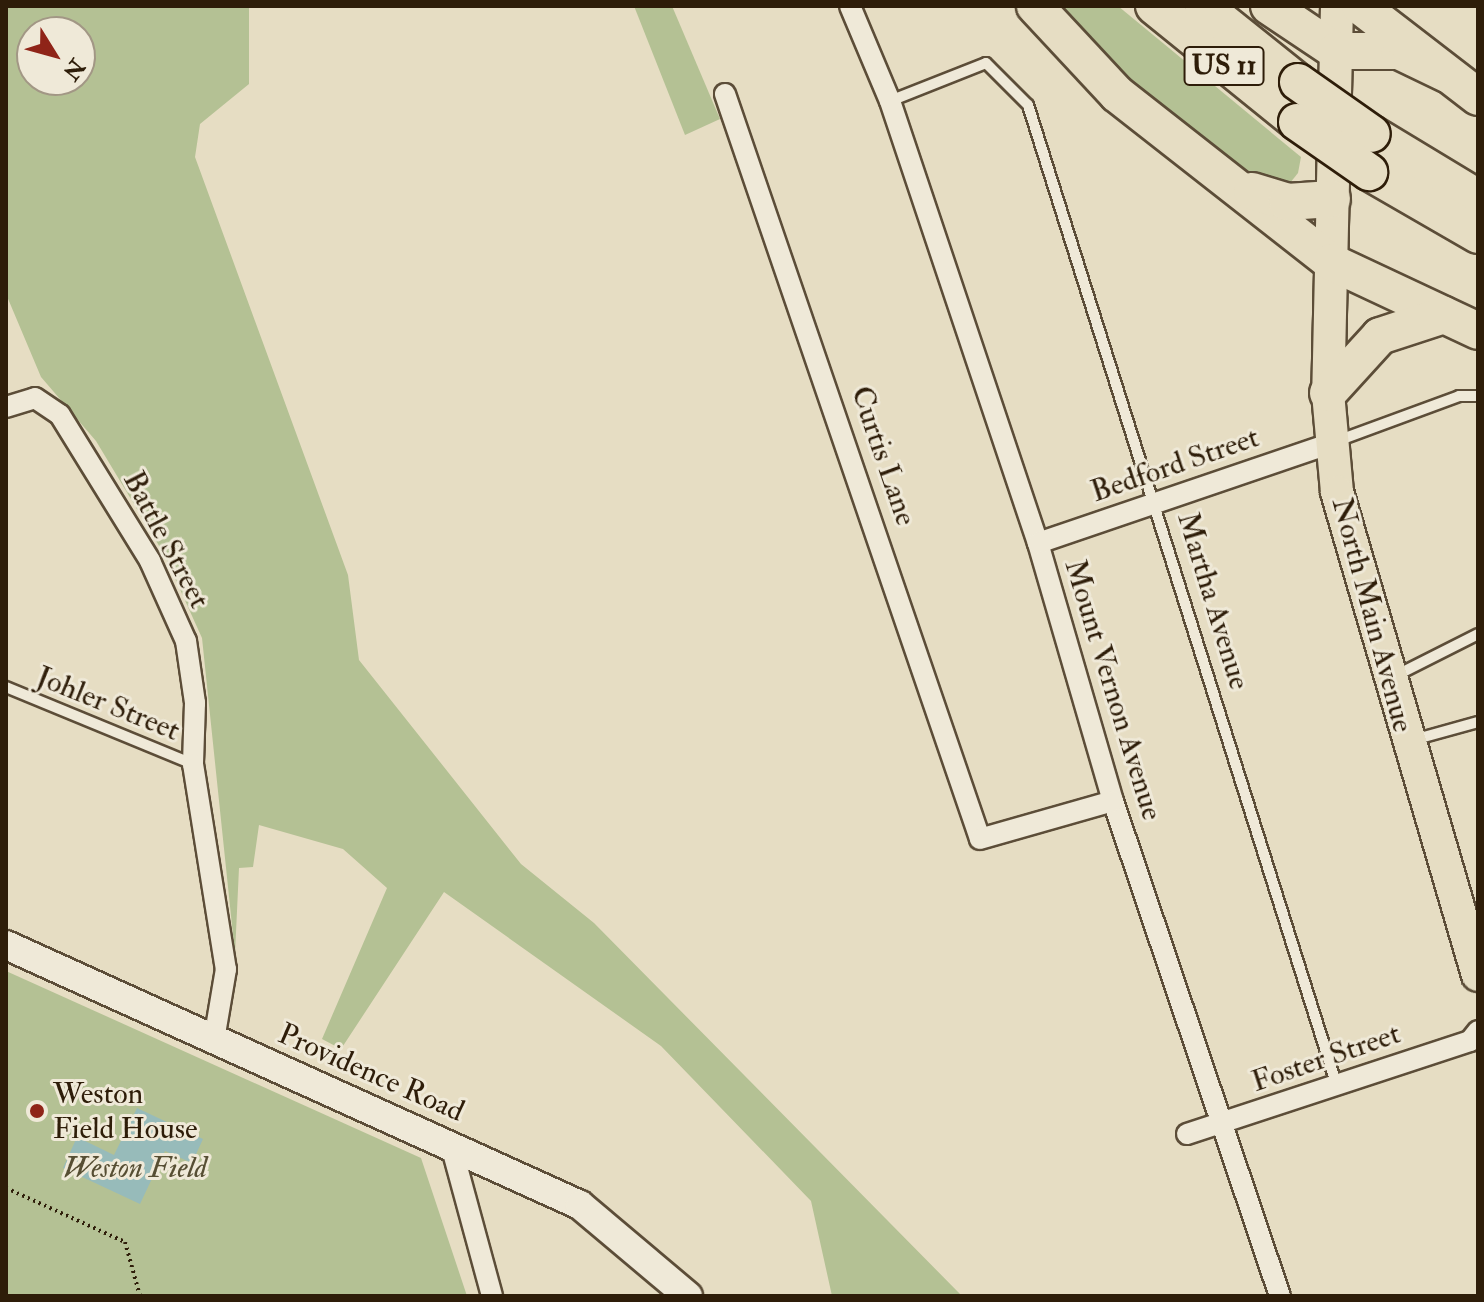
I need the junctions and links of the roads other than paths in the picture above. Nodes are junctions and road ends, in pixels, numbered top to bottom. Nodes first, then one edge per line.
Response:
1 (850, 6) edge
2 (1035, 6) edge
3 (1154, 6) edge
4 (1203, 6) edge
5 (1269, 6) edge
6 (1337, 6) edge
7 (1360, 6) edge
8 (1336, 51) junction
9 (1447, 74) junction
10 (725, 94) dead end
11 (1478, 97) edge
12 (890, 101) junction
13 (1232, 182) junction
14 (1478, 198) edge
15 (1332, 199) junction
16 (1478, 235) edge
17 (1331, 262) junction
18 (1444, 315) junction
19 (1478, 331) edge
20 (1328, 393) junction
21 (1478, 396) edge
22 (6, 407) edge
23 (1331, 443) junction
24 (1158, 502) junction
25 (1038, 543) junction
26 (1478, 634) edge
27 (1388, 681) junction
28 (6, 687) edge
29 (1478, 722) edge
30 (1407, 741) junction
31 (193, 764) junction
32 (1113, 801) junction
33 (6, 945) edge
34 (1478, 975) edge
35 (1478, 1031) edge
36 (214, 1040) junction
37 (1337, 1086) junction
38 (1222, 1124) junction
39 (1187, 1134) dead end
40 (451, 1145) junction
41 (492, 1296) edge
42 (688, 1296) edge
43 (1280, 1296) edge

1 - 12 street, Mount Vernon Avenue
2 - 13 highway
3 - 16 highway, US 11, bridge
4 - 14 highway, US 11, bridge
5 - 8 highway
6 - 8 main road, North Main Avenue
7 - 9 highway
8 - 9 highway
8 - 15 main road, North Main Avenue
9 - 11 highway
10 - 32 street, Curtis Lane
12 - 24 lane, Martha Avenue
12 - 25 street, Mount Vernon Avenue
13 - 15 highway
13 - 17 highway
15 - 17 main road, North Main Avenue
17 - 18 highway
17 - 20 main road, North Main Avenue
18 - 19 highway
18 - 20 highway
20 - 23 main road, North Main Avenue
21 - 23 lane
22 - 31 street, Battle Street
23 - 24 street, Bedford Street
23 - 27 main road, North Main Avenue
24 - 25 street, Bedford Street
24 - 37 lane, Martha Avenue
25 - 32 street, Mount Vernon Avenue
26 - 27 lane
27 - 30 main road, North Main Avenue
28 - 31 lane, Johler Street
29 - 30 lane
30 - 34 main road, North Main Avenue
31 - 36 street
32 - 38 street, Mount Vernon Avenue
33 - 36 main road, Providence Road
35 - 37 street, Foster Street
36 - 40 main road, Providence Road
37 - 38 street, Foster Street
38 - 39 street, Foster Street
38 - 43 street, Mount Vernon Avenue
40 - 41 street
40 - 42 main road, Providence Road

